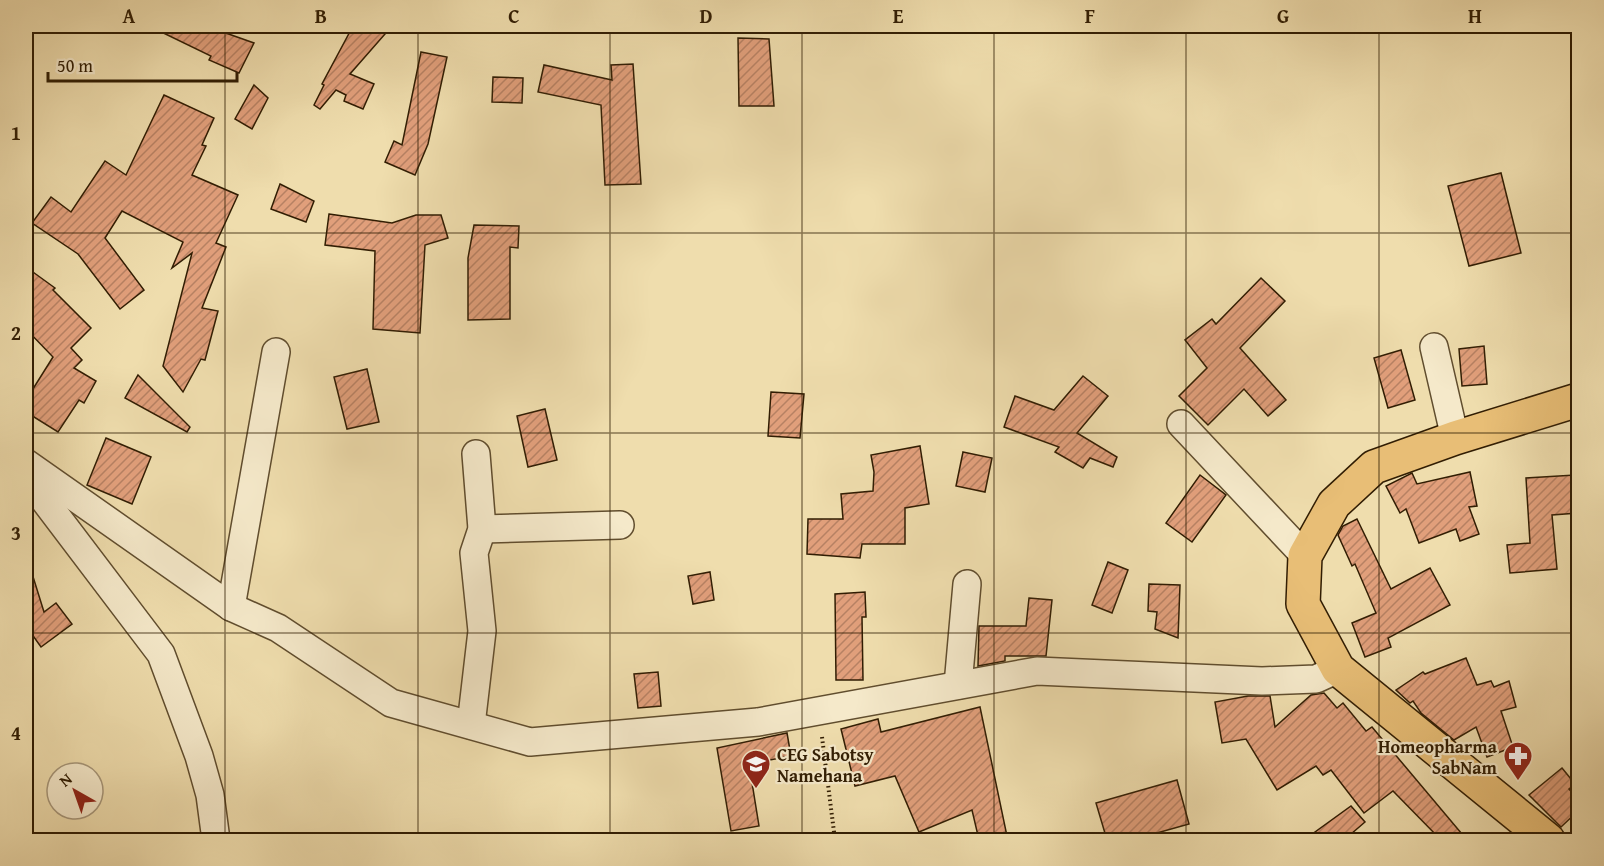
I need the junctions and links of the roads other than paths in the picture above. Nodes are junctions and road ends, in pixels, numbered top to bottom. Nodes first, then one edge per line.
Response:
1 (1434, 347) dead end
2 (276, 352) dead end
3 (1578, 400) edge
4 (1181, 424) dead end
5 (1455, 438) junction
6 (476, 454) dead end
7 (26, 463) edge
8 (26, 476) edge
9 (620, 525) dead end
10 (482, 529) junction
11 (1305, 556) junction
12 (967, 584) dead end
13 (231, 607) junction
14 (1338, 669) junction
15 (958, 685) junction
16 (471, 725) junction
17 (216, 840) edge
18 (1548, 840) edge

1 - 5 street
2 - 13 street
3 - 5 main road
4 - 11 street
5 - 11 main road
6 - 10 street
7 - 13 street
8 - 17 street
9 - 10 street
10 - 16 street
11 - 14 main road
12 - 15 street
13 - 16 street
14 - 15 street
14 - 18 main road
15 - 16 street

